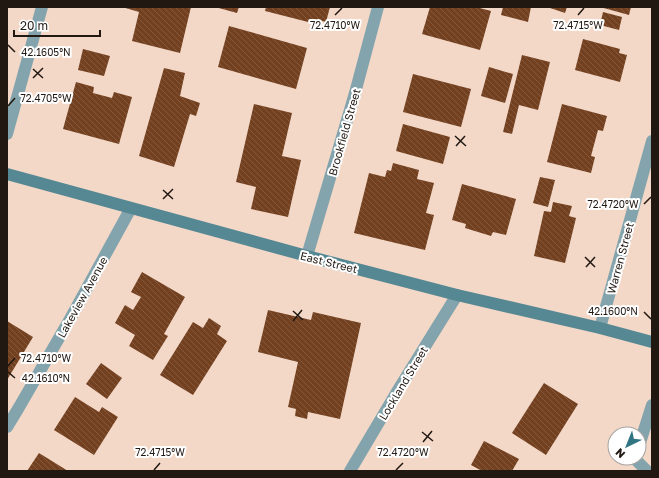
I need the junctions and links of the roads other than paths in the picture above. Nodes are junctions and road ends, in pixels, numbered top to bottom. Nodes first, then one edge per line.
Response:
1 (42, 7) edge
2 (378, 7) edge
3 (7, 134) edge
4 (652, 141) edge
5 (7, 174) edge
6 (131, 208) junction
7 (307, 256) junction
8 (457, 295) junction
9 (600, 328) junction
10 (652, 342) edge
11 (652, 405) edge
12 (645, 426) edge
13 (7, 427) edge
14 (350, 471) edge

1 - 3 street
2 - 7 street, Brookfield Street
4 - 9 street, Warren Street
5 - 6 main road, East Street
6 - 7 main road, East Street
6 - 13 street, Lakeview Avenue
7 - 8 main road, East Street
8 - 9 main road, East Street
8 - 14 street, Lockland Street
9 - 10 main road, East Street
11 - 12 street

